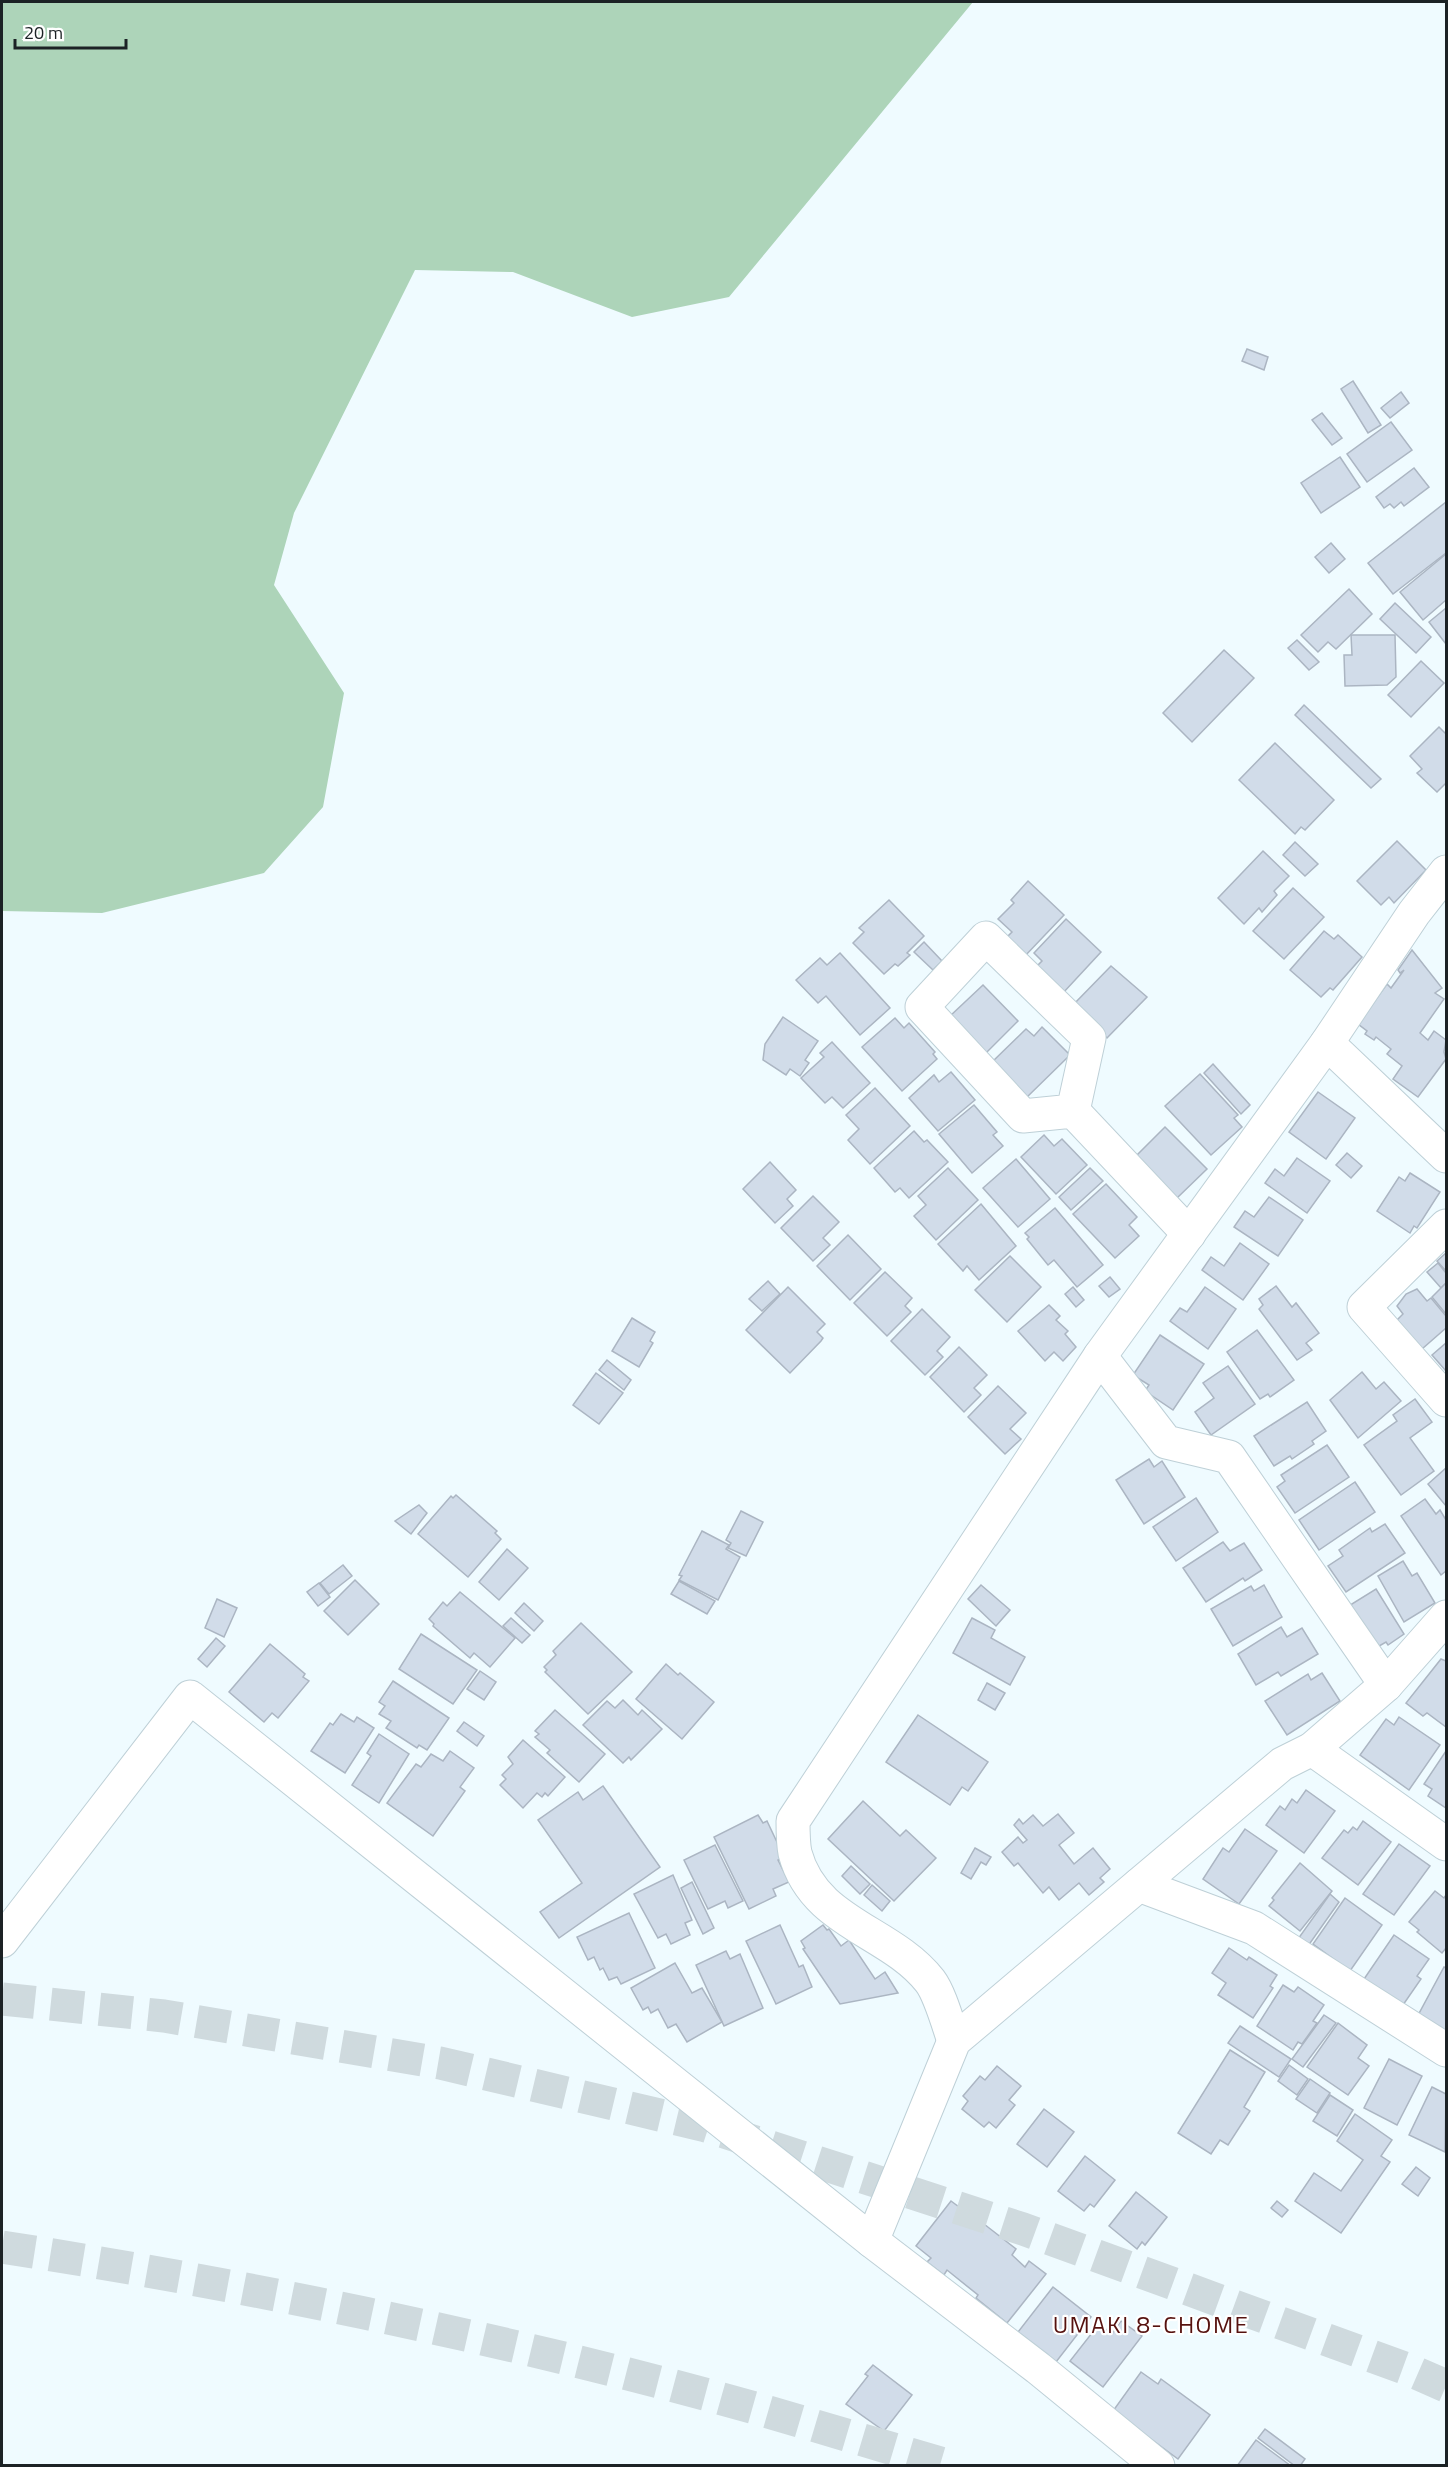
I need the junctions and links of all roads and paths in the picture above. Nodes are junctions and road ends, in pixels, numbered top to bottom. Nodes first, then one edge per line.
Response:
1 (1446, 872) edge
2 (1327, 1042) junction
3 (1073, 1111) junction
4 (1446, 1156) edge
5 (1446, 1226) edge
6 (1189, 1234) junction
7 (1100, 1356) junction
8 (1446, 1400) edge
9 (1445, 1622) edge
10 (1386, 1685) junction
11 (1312, 1749) junction
12 (1446, 1844) edge
13 (1139, 1885) junction
14 (2, 1941) edge
15 (954, 2041) junction
16 (1446, 2050) edge
17 (872, 2241) junction
18 (1158, 2466) edge

1 - 2 street
2 - 4 street
2 - 6 street
3 - 3 street
3 - 6 street
5 - 8 street
6 - 7 street
7 - 10 street
7 - 15 street
9 - 10 street
10 - 11 street
11 - 12 street
11 - 13 street
13 - 15 street
13 - 16 street
14 - 17 street
15 - 17 street
17 - 18 street

